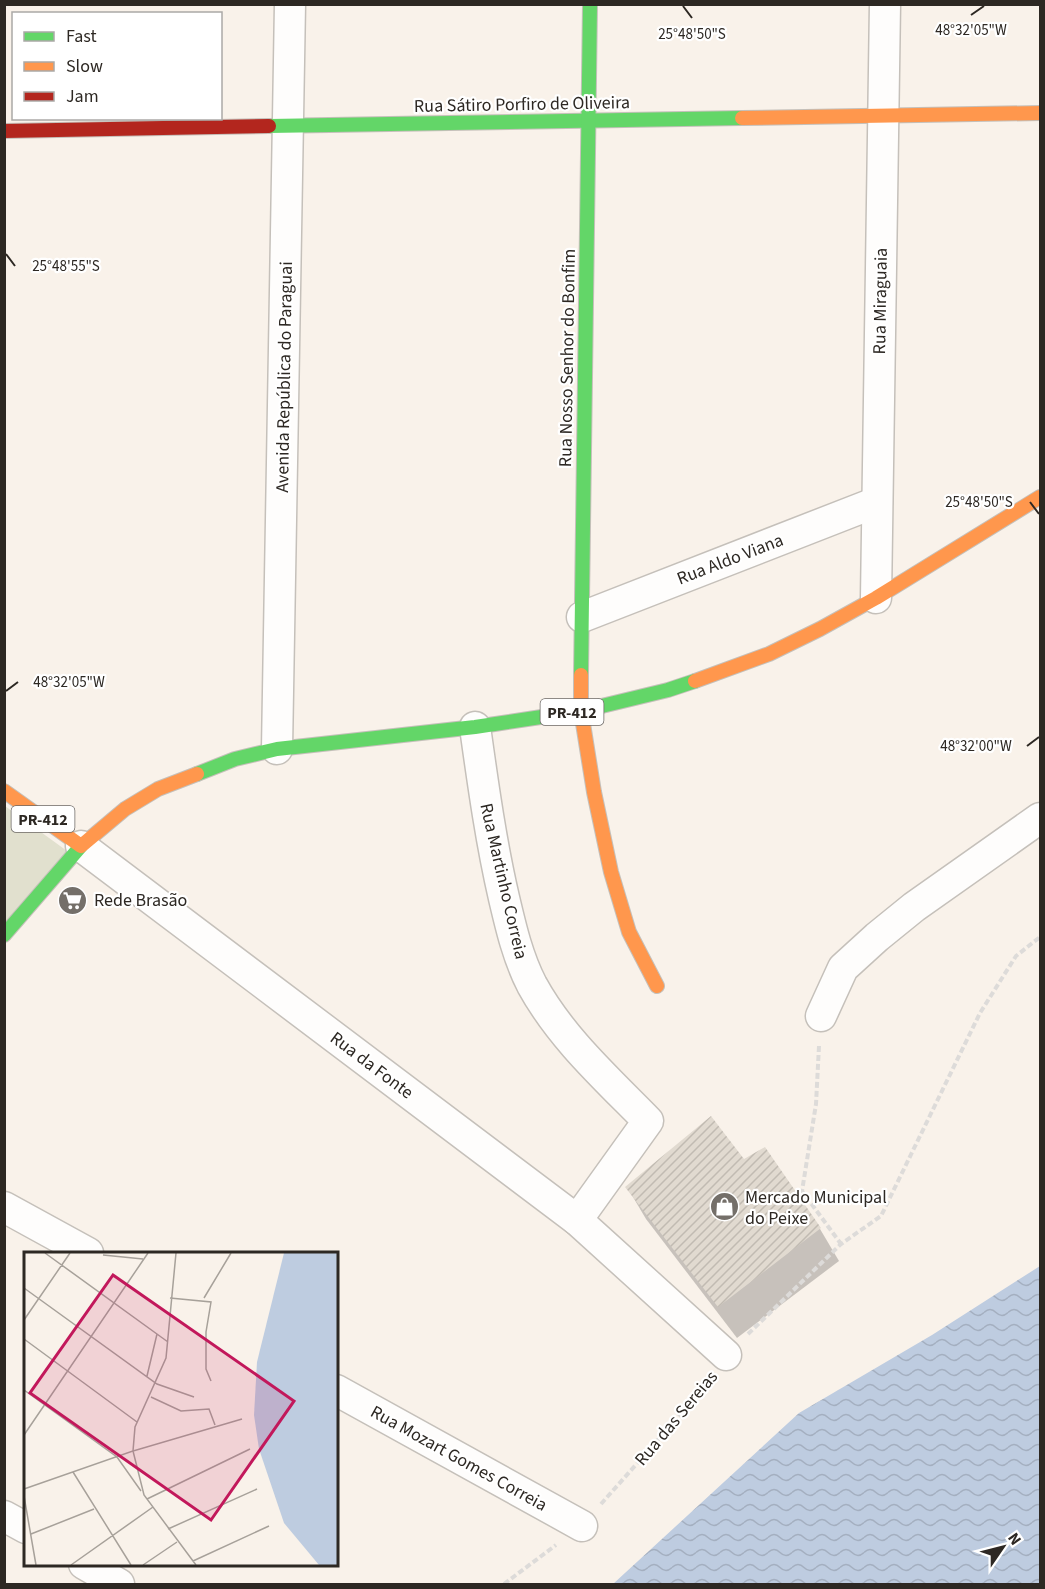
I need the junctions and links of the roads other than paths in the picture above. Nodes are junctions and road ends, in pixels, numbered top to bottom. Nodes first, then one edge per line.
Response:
1 (290, 4) edge
2 (590, 4) edge
3 (885, 4) edge
4 (1041, 113) edge
5 (883, 116) junction
6 (588, 121) junction
7 (288, 126) junction
8 (4, 131) edge
9 (1041, 497) edge
10 (877, 502) junction
11 (876, 598) junction
12 (582, 617) junction
13 (581, 711) junction
14 (475, 727) junction
15 (277, 749) junction
16 (4, 791) edge
17 (1041, 818) edge
18 (81, 846) junction
19 (4, 935) edge
20 (657, 986) dead end
21 (821, 1016) road end
22 (4, 1207) edge
23 (577, 1220) junction
24 (86, 1252) edge
25 (726, 1355) road end
26 (338, 1391) edge
27 (4, 1516) edge
28 (582, 1526) road end
29 (24, 1527) edge
30 (87, 1565) edge
31 (119, 1584) edge

1 - 7 street, Avenida República do Paraguai
2 - 6 main road, Rua Nosso Senhor do Bonfim
3 - 5 street, Rua Miraguaia
4 - 5 main road, Rua Sátiro Porfiro de Oliveira
5 - 6 main road, Rua Sátiro Porfiro de Oliveira
5 - 10 street, Rua Miraguaia
6 - 7 main road, Rua Sátiro Porfiro de Oliveira
6 - 12 main road, Rua Nosso Senhor do Bonfim
7 - 8 main road, Rua Sátiro Porfiro de Oliveira
7 - 15 street, Avenida República do Paraguai
9 - 11 main road, PR-412
10 - 11 street, Rua Miraguaia
10 - 12 street, Rua Aldo Viana
11 - 13 main road, PR-412
12 - 13 main road, Rua Nosso Senhor do Bonfim
13 - 14 main road, PR-412
13 - 20 main road, Rua Nosso Senhor do Bonfim
14 - 15 main road, PR-412
14 - 23 street, Rua Martinho Correia
15 - 18 main road, PR-412
16 - 18 main road, Rua da Fonte / PR-412
17 - 21 street
18 - 19 main road
18 - 23 street, Rua da Fonte
22 - 24 street
23 - 25 street, Rua da Fonte
26 - 28 street, Rua Mozart Gomes Correia
27 - 29 street
30 - 31 street

